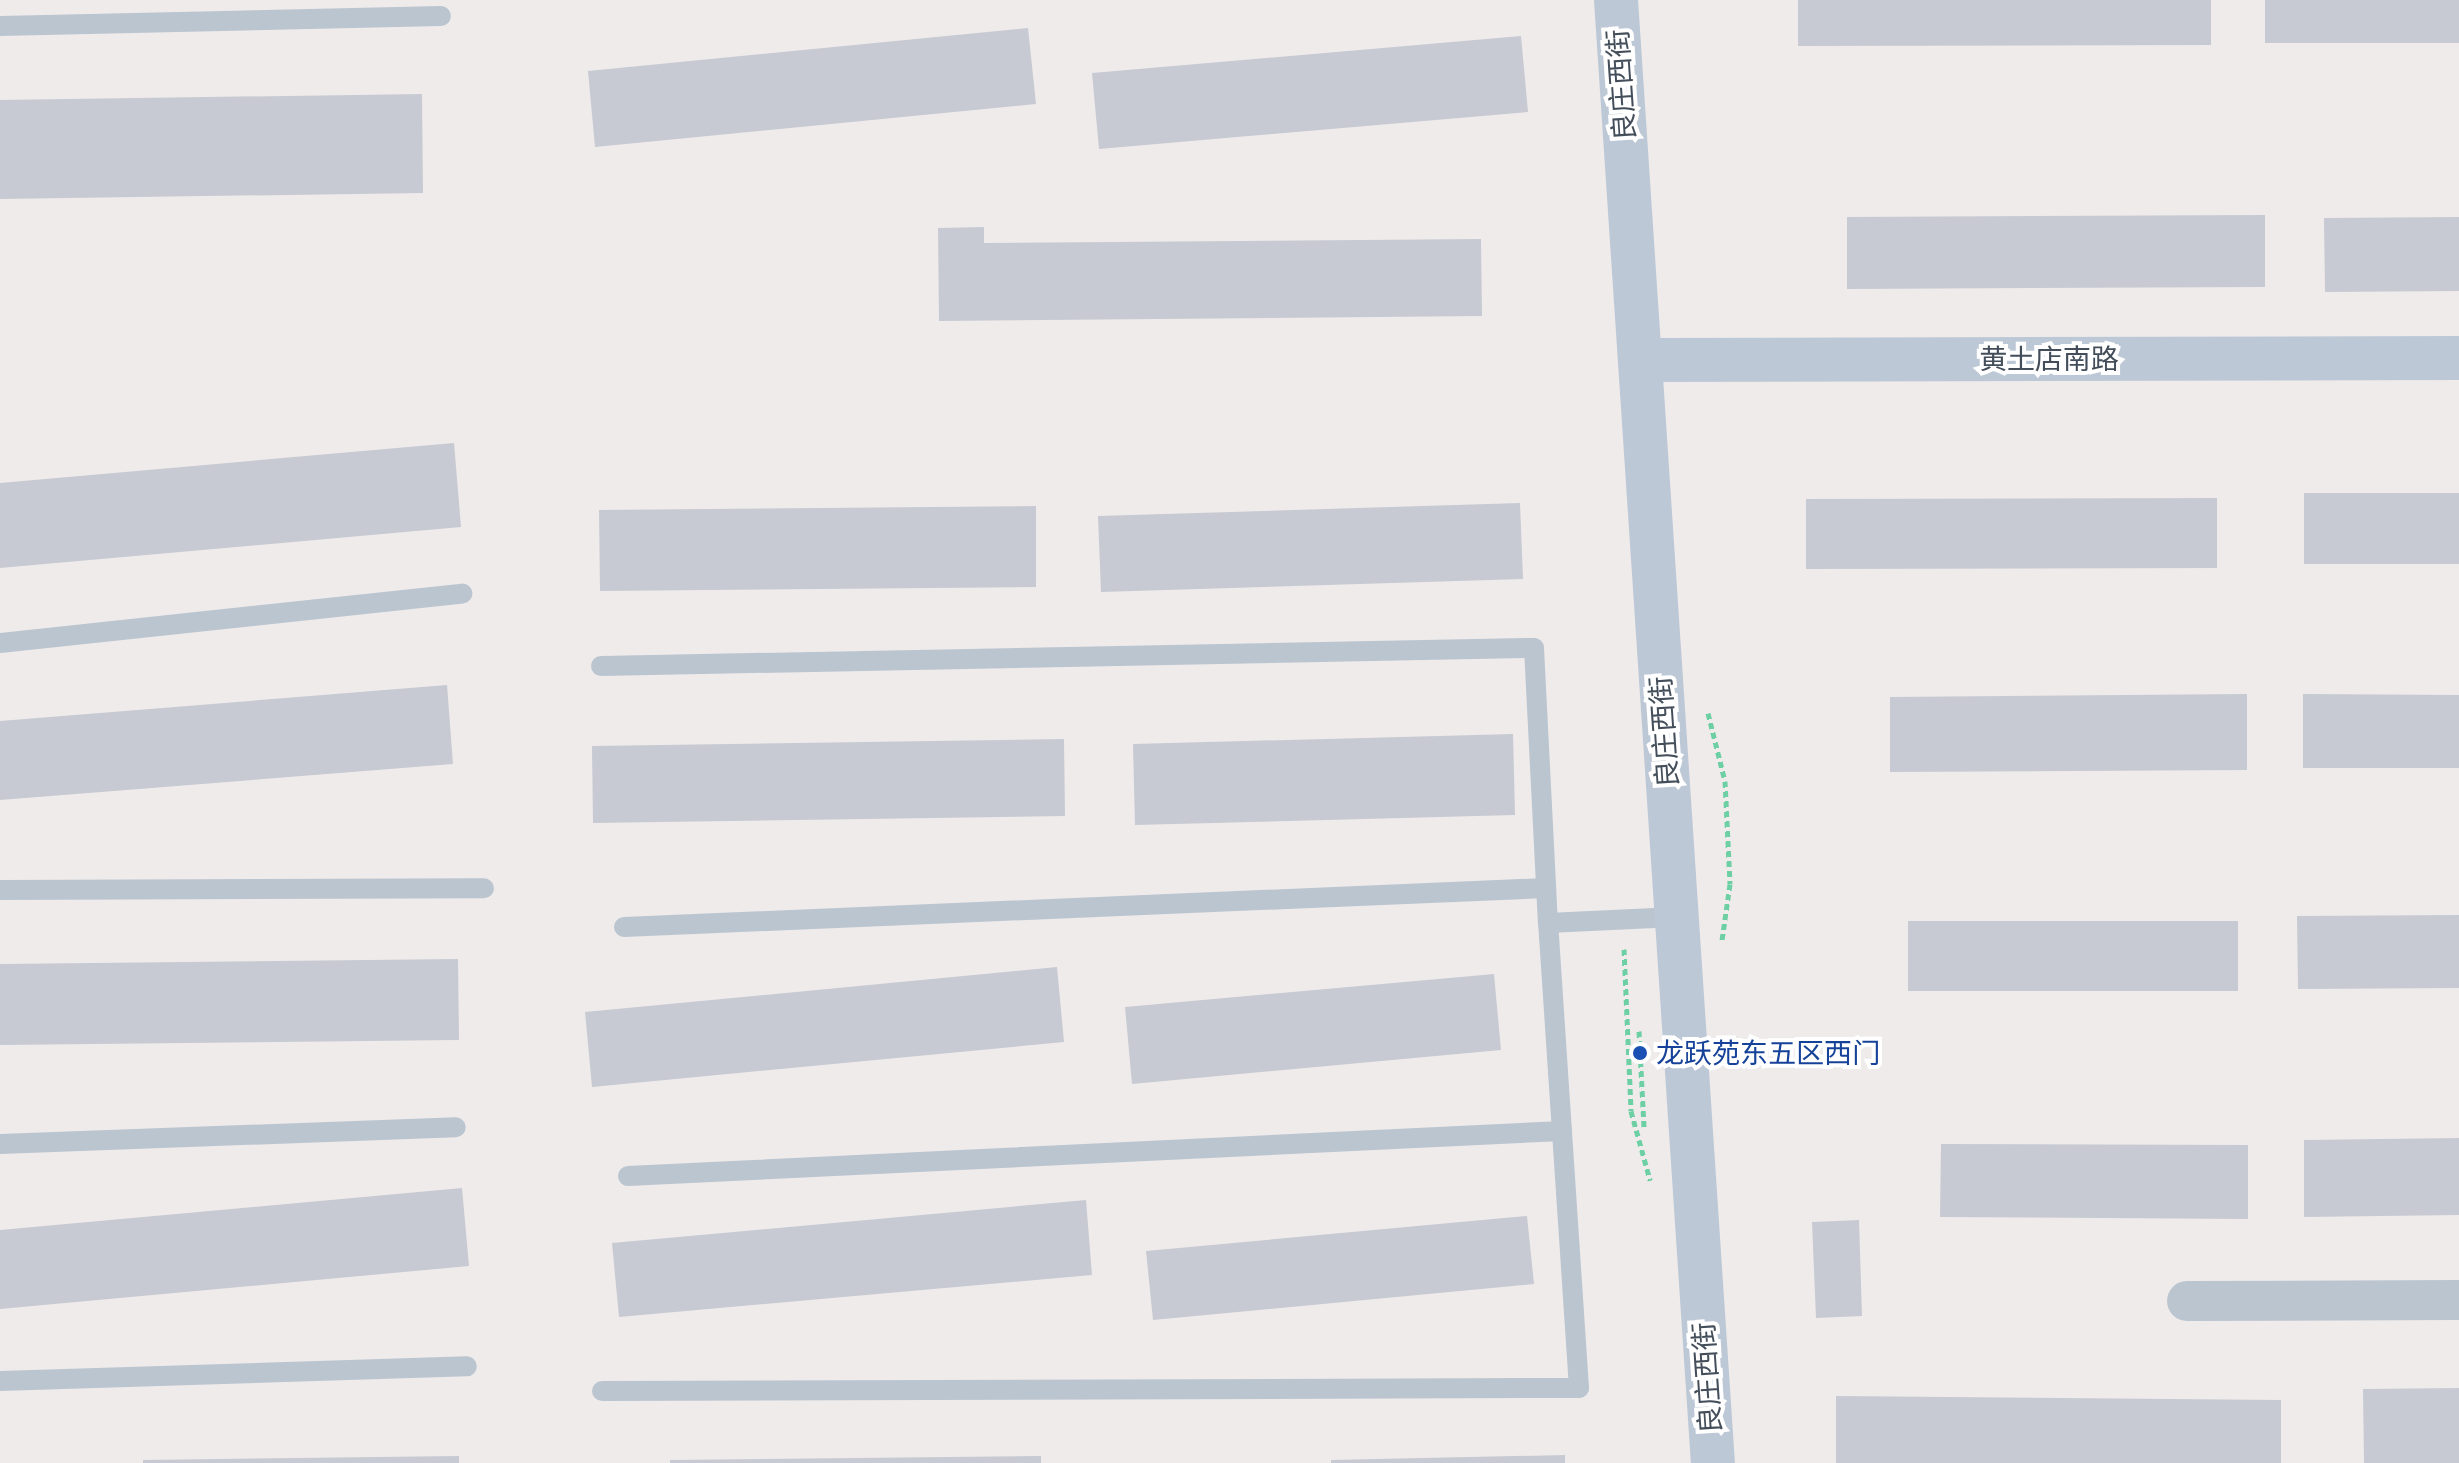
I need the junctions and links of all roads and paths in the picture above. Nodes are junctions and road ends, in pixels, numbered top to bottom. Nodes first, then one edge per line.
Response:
1 (1616, 0) edge
2 (441, 16) dead end
3 (0, 26) edge
4 (2459, 358) edge
5 (1640, 360) junction
6 (462, 594) dead end
7 (0, 643) edge
8 (601, 666) dead end
9 (484, 888) dead end
10 (1546, 888) junction
11 (0, 890) edge
12 (1676, 917) junction
13 (1548, 923) junction
14 (624, 927) dead end
15 (1636, 966) dead end
16 (456, 1127) dead end
17 (1644, 1127) dead end
18 (1562, 1131) junction
19 (0, 1144) edge
20 (628, 1176) dead end
21 (2459, 1300) edge
22 (2187, 1301) dead end
23 (467, 1366) dead end
24 (0, 1381) edge
25 (602, 1391) dead end
26 (1713, 1463) edge

1 - 5 street, 良庄西街
2 - 3 lane
4 - 5 street, 黄土店南路
5 - 12 street, 良庄西街
6 - 7 lane
8 - 10 lane
9 - 11 lane
10 - 13 lane
10 - 14 lane
12 - 13 lane
12 - 26 street, 良庄西街
13 - 18 lane
15 - 17 path
16 - 19 lane
18 - 20 lane
18 - 25 lane
21 - 22 street
23 - 24 lane

